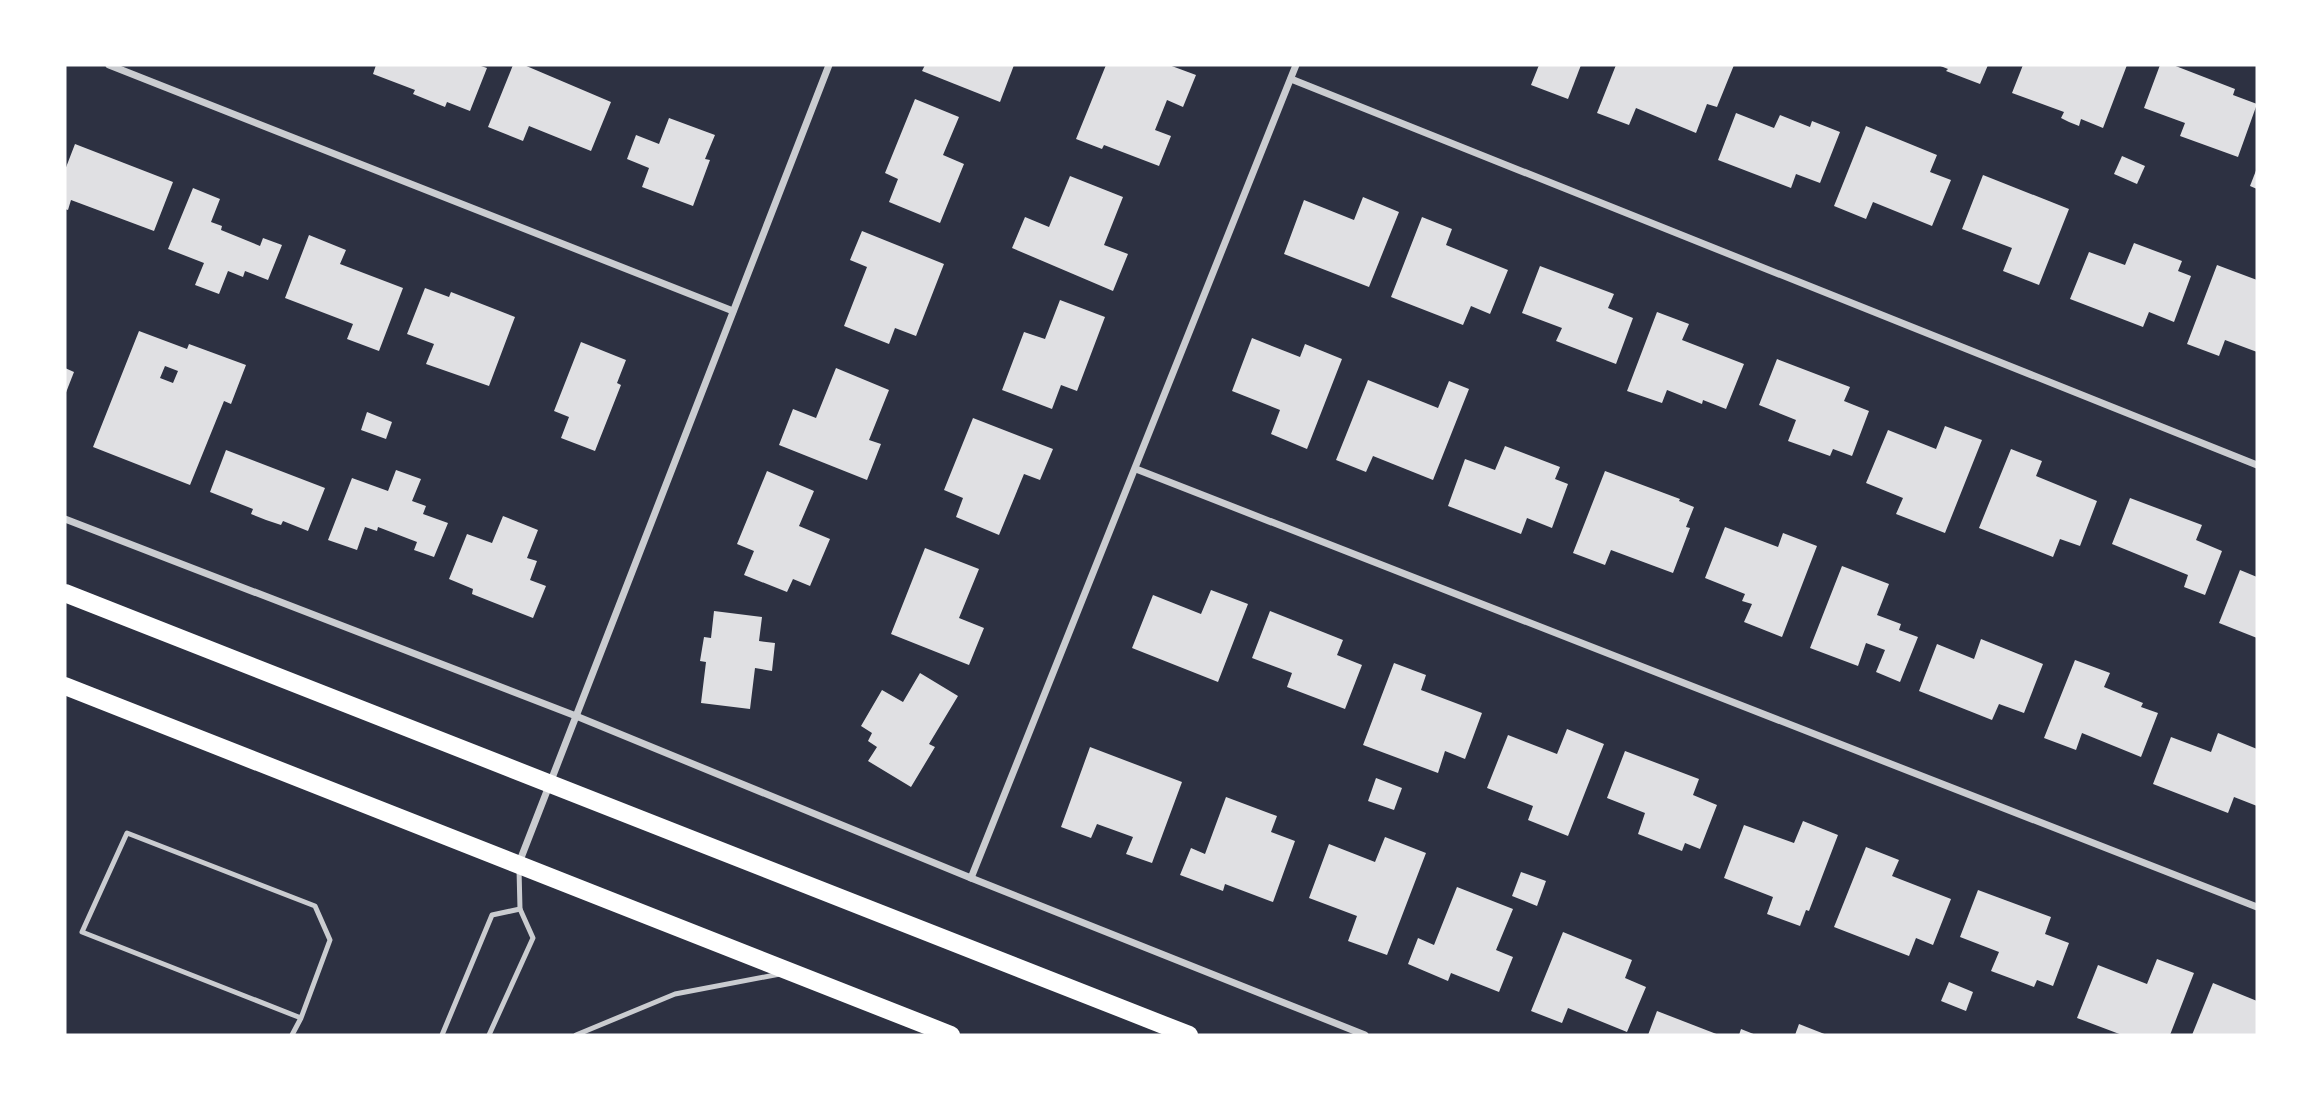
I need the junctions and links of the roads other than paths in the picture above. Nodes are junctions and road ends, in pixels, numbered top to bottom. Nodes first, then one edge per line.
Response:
1 (108, 65) edge
2 (828, 65) edge
3 (1296, 65) edge
4 (1291, 79) junction
5 (733, 311) junction
6 (2257, 465) edge
7 (1136, 469) junction
8 (65, 519) edge
9 (65, 593) edge
10 (65, 687) edge
11 (576, 716) junction
12 (550, 783) junction
13 (519, 864) junction
14 (971, 878) junction
15 (2257, 907) edge
16 (520, 909) junction
17 (791, 972) junction
18 (301, 1018) junction
19 (292, 1035) edge
20 (442, 1035) edge
21 (489, 1035) edge
22 (576, 1035) edge
23 (951, 1035) edge
24 (1189, 1035) edge
25 (1365, 1035) edge

1 - 5 street
2 - 5 street
3 - 4 street
4 - 6 street
4 - 7 street
5 - 11 street
7 - 14 street
7 - 15 street
8 - 11 street
9 - 12 main road
10 - 13 main road
11 - 12 street
11 - 14 street
12 - 13 street
12 - 24 main road
13 - 16 lane
13 - 17 main road
14 - 25 street
16 - 20 lane
16 - 21 lane
17 - 22 lane
17 - 23 main road
18 - 18 lane
18 - 19 lane

